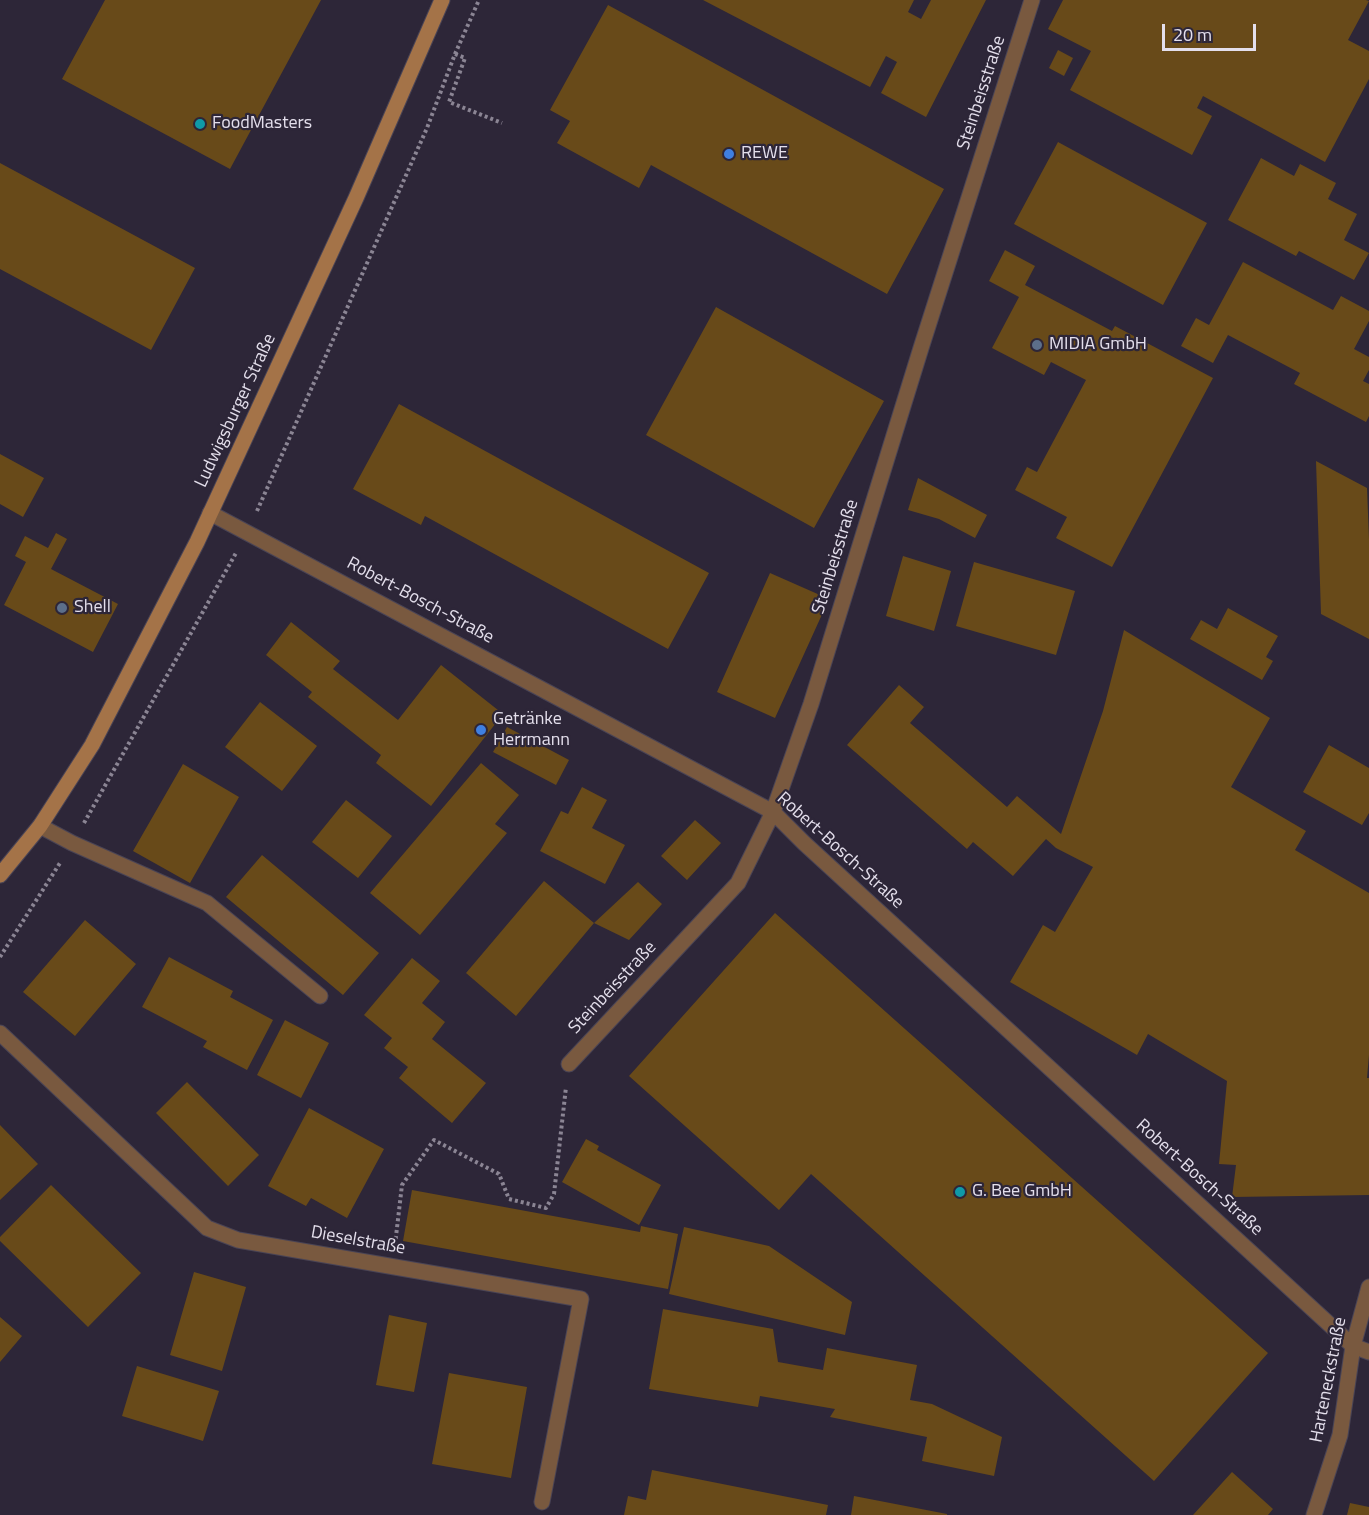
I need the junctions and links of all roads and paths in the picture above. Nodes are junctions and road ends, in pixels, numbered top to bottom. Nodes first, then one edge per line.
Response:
1 (442, 0) edge
2 (479, 0) edge
3 (1032, 0) edge
4 (455, 54) junction
5 (502, 123) dead end
6 (210, 513) junction
7 (248, 532) junction
8 (773, 812) junction
9 (40, 826) junction
10 (72, 843) junction
11 (0, 874) edge
12 (0, 957) edge
13 (320, 996) dead end
14 (0, 1033) edge
15 (569, 1064) joint
16 (392, 1266) junction
17 (1369, 1287) edge
18 (1353, 1346) junction
19 (1369, 1352) edge
20 (542, 1502) dead end
21 (1314, 1515) edge

1 - 6 main road, Ludwigsburger Straße
2 - 4 path
3 - 8 street, Steinbeisstraße
4 - 5 path
4 - 7 path
6 - 7 street, Robert-Bosch-Straße
6 - 9 main road, Ludwigsburger Straße
7 - 8 street, Robert-Bosch-Straße
7 - 10 path
8 - 15 street, Steinbeisstraße
8 - 18 street, Robert-Bosch-Straße
9 - 10 street
9 - 11 main road, Ludwigsburger Straße
10 - 12 path
10 - 13 street
14 - 16 street, Dieselstraße
15 - 16 path
16 - 20 street, Dieselstraße
17 - 18 street, Harteneckstraße
18 - 19 street
18 - 21 street, Harteneckstraße

